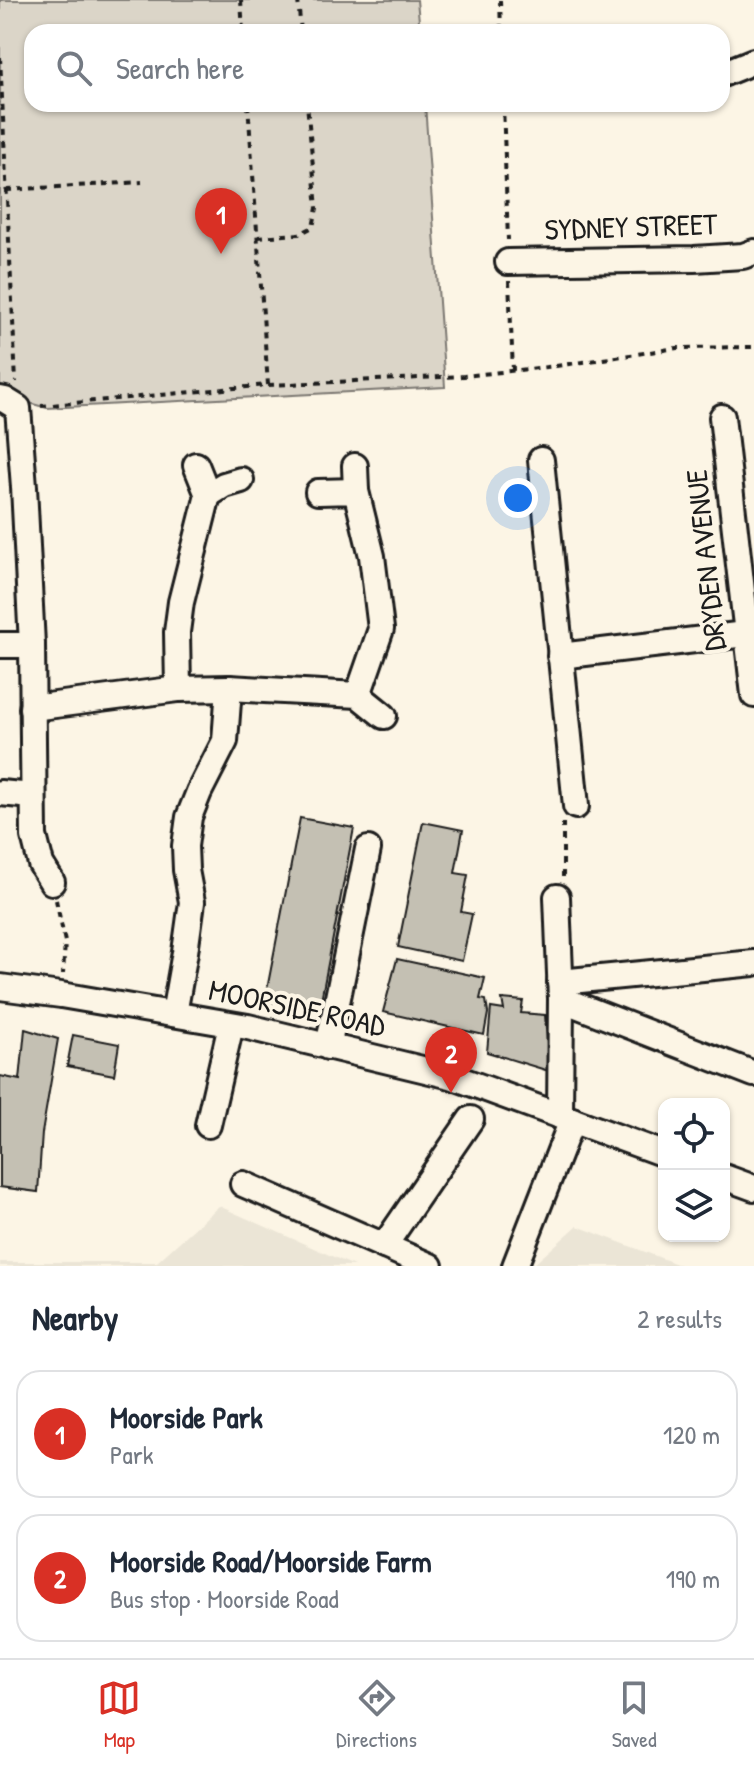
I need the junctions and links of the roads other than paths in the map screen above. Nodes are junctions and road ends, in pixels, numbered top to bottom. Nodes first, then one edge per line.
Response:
1 (754, 61) edge
2 (730, 71) edge
3 (754, 252) edge
4 (508, 262) road end
5 (9, 404) edge
6 (722, 417) dead end
7 (541, 460) dead end
8 (196, 465) dead end
9 (241, 480) dead end
10 (12, 488) edge
11 (318, 492) dead end
12 (208, 495) junction
13 (750, 633) edge
14 (0, 645) edge
15 (32, 645) junction
16 (560, 656) junction
17 (229, 688) junction
18 (178, 689) junction
19 (358, 695) junction
20 (754, 695) edge
21 (32, 708) junction
22 (384, 716) dead end
23 (0, 793) edge
24 (33, 796) junction
25 (576, 806) road end
26 (368, 849) dead end
27 (52, 882) road end
28 (557, 897) road end
29 (754, 963) edge
30 (0, 987) edge
31 (560, 990) junction
32 (174, 1014) junction
33 (231, 1025) junction
34 (328, 1047) junction
35 (754, 1074) edge
36 (566, 1118) junction
37 (471, 1119) dead end
38 (208, 1125) dead end
39 (658, 1152) edge
40 (730, 1179) edge
41 (243, 1184) dead end
42 (754, 1188) edge
43 (384, 1246) junction
44 (430, 1266) edge
45 (515, 1266) edge

1 - 2 street
3 - 4 street, SYDNEY STREET
5 - 10 street
6 - 13 street, DRYDEN AVENUE
7 - 16 street
8 - 12 street
9 - 12 street
10 - 15 street
11 - 19 street
12 - 18 street
13 - 16 street
13 - 20 street, DRYDEN AVENUE
14 - 15 street
15 - 21 street
16 - 25 street
17 - 18 street
17 - 19 street
17 - 32 street
18 - 21 street
19 - 22 street
21 - 24 street
23 - 24 street
24 - 27 street
26 - 34 street
28 - 31 street
29 - 31 street
30 - 32 street, MOORSIDE ROAD
31 - 35 street
31 - 36 street
32 - 33 street, MOORSIDE ROAD
33 - 34 street, MOORSIDE ROAD
33 - 38 street
34 - 36 street, MOORSIDE ROAD
36 - 39 street, MOORSIDE ROAD
36 - 45 street
37 - 43 street
40 - 42 street
41 - 43 street
43 - 44 street

